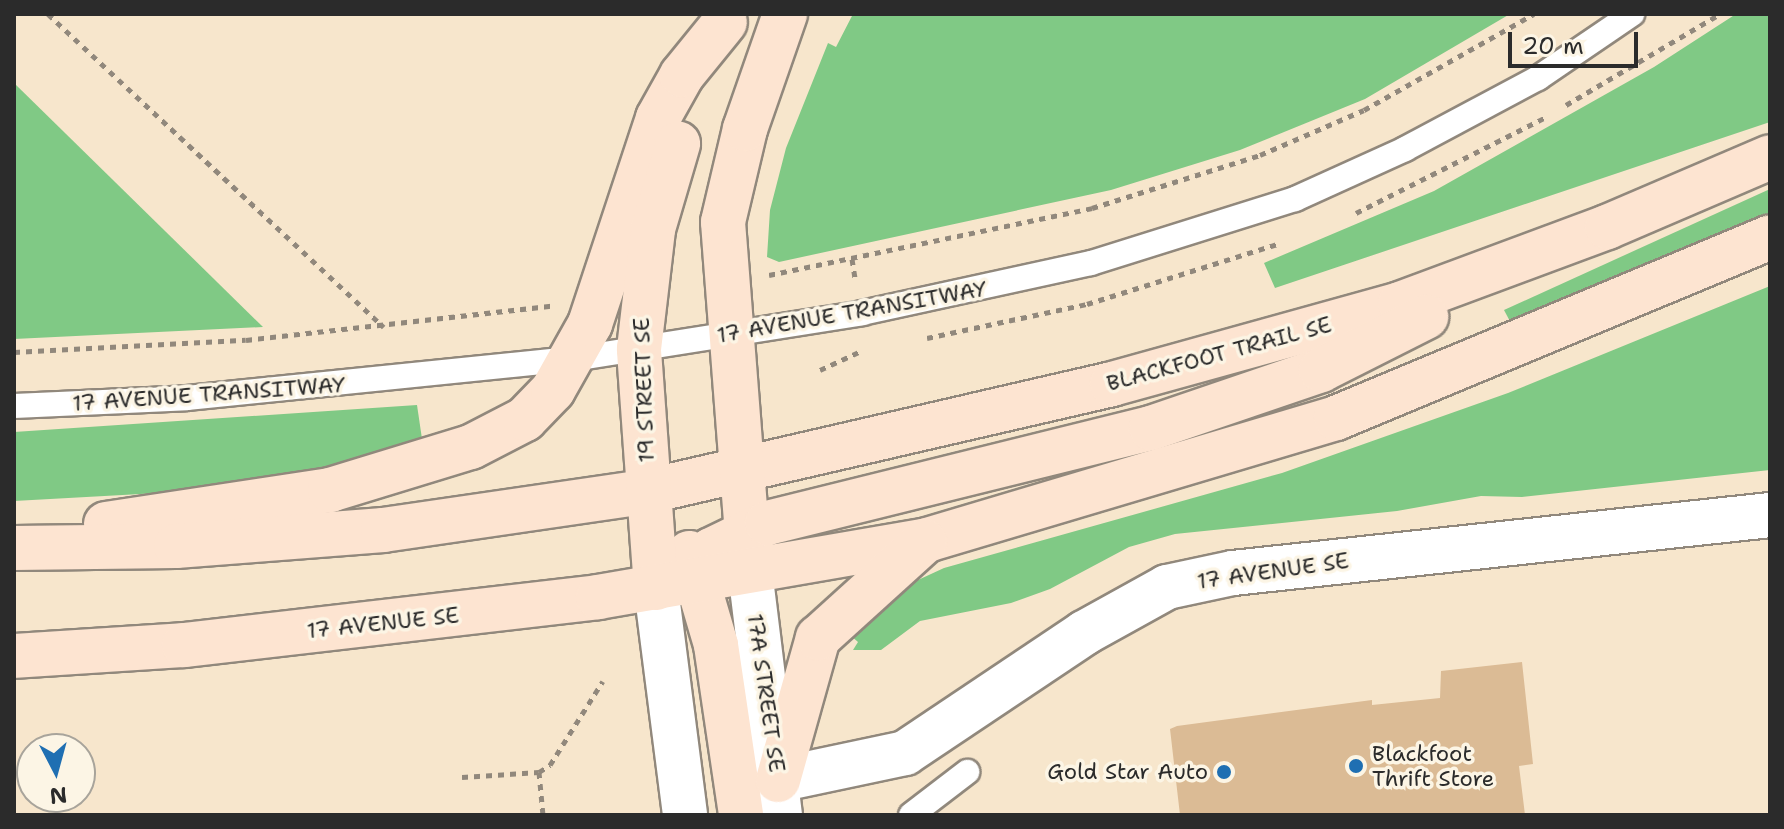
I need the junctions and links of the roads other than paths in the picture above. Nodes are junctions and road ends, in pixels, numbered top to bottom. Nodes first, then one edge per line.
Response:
1 (785, 14) edge
2 (1632, 14) edge
3 (728, 18) edge
4 (1770, 157) edge
5 (1607, 227) junction
6 (1770, 237) edge
7 (729, 335) junction
8 (639, 349) junction
9 (573, 359) junction
10 (14, 406) edge
11 (742, 466) junction
12 (649, 491) junction
13 (1770, 515) edge
14 (14, 536) edge
15 (927, 540) junction
16 (14, 548) edge
17 (749, 552) junction
18 (682, 577) junction
19 (14, 656) edge
20 (967, 772) dead end
21 (779, 798) edge
22 (685, 815) edge
23 (741, 815) edge
24 (911, 815) edge

1 - 7 main road
2 - 7 lane, 17 AVENUE TRANSITWAY
3 - 8 main road, 19 STREET SE
3 - 9 main road
4 - 5 main road, BLACKFOOT TRAIL SE
5 - 11 main road, BLACKFOOT TRAIL SE
5 - 17 main road
6 - 15 main road
7 - 8 lane, 17 AVENUE TRANSITWAY
7 - 11 main road
8 - 9 lane, 17 AVENUE TRANSITWAY
8 - 12 main road, 19 STREET SE
9 - 10 lane, 17 AVENUE TRANSITWAY
9 - 14 main road
11 - 12 main road, BLACKFOOT TRAIL SE
11 - 17 main road
12 - 16 main road
12 - 18 main road, 19 STREET SE
13 - 21 street, 17 AVENUE SE
15 - 17 main road
15 - 21 main road
17 - 18 main road, 17 AVENUE SE
17 - 21 street, 17A STREET SE
18 - 19 main road, 17 AVENUE SE
18 - 22 street
18 - 23 main road, 19 STREET SE
20 - 24 lane

